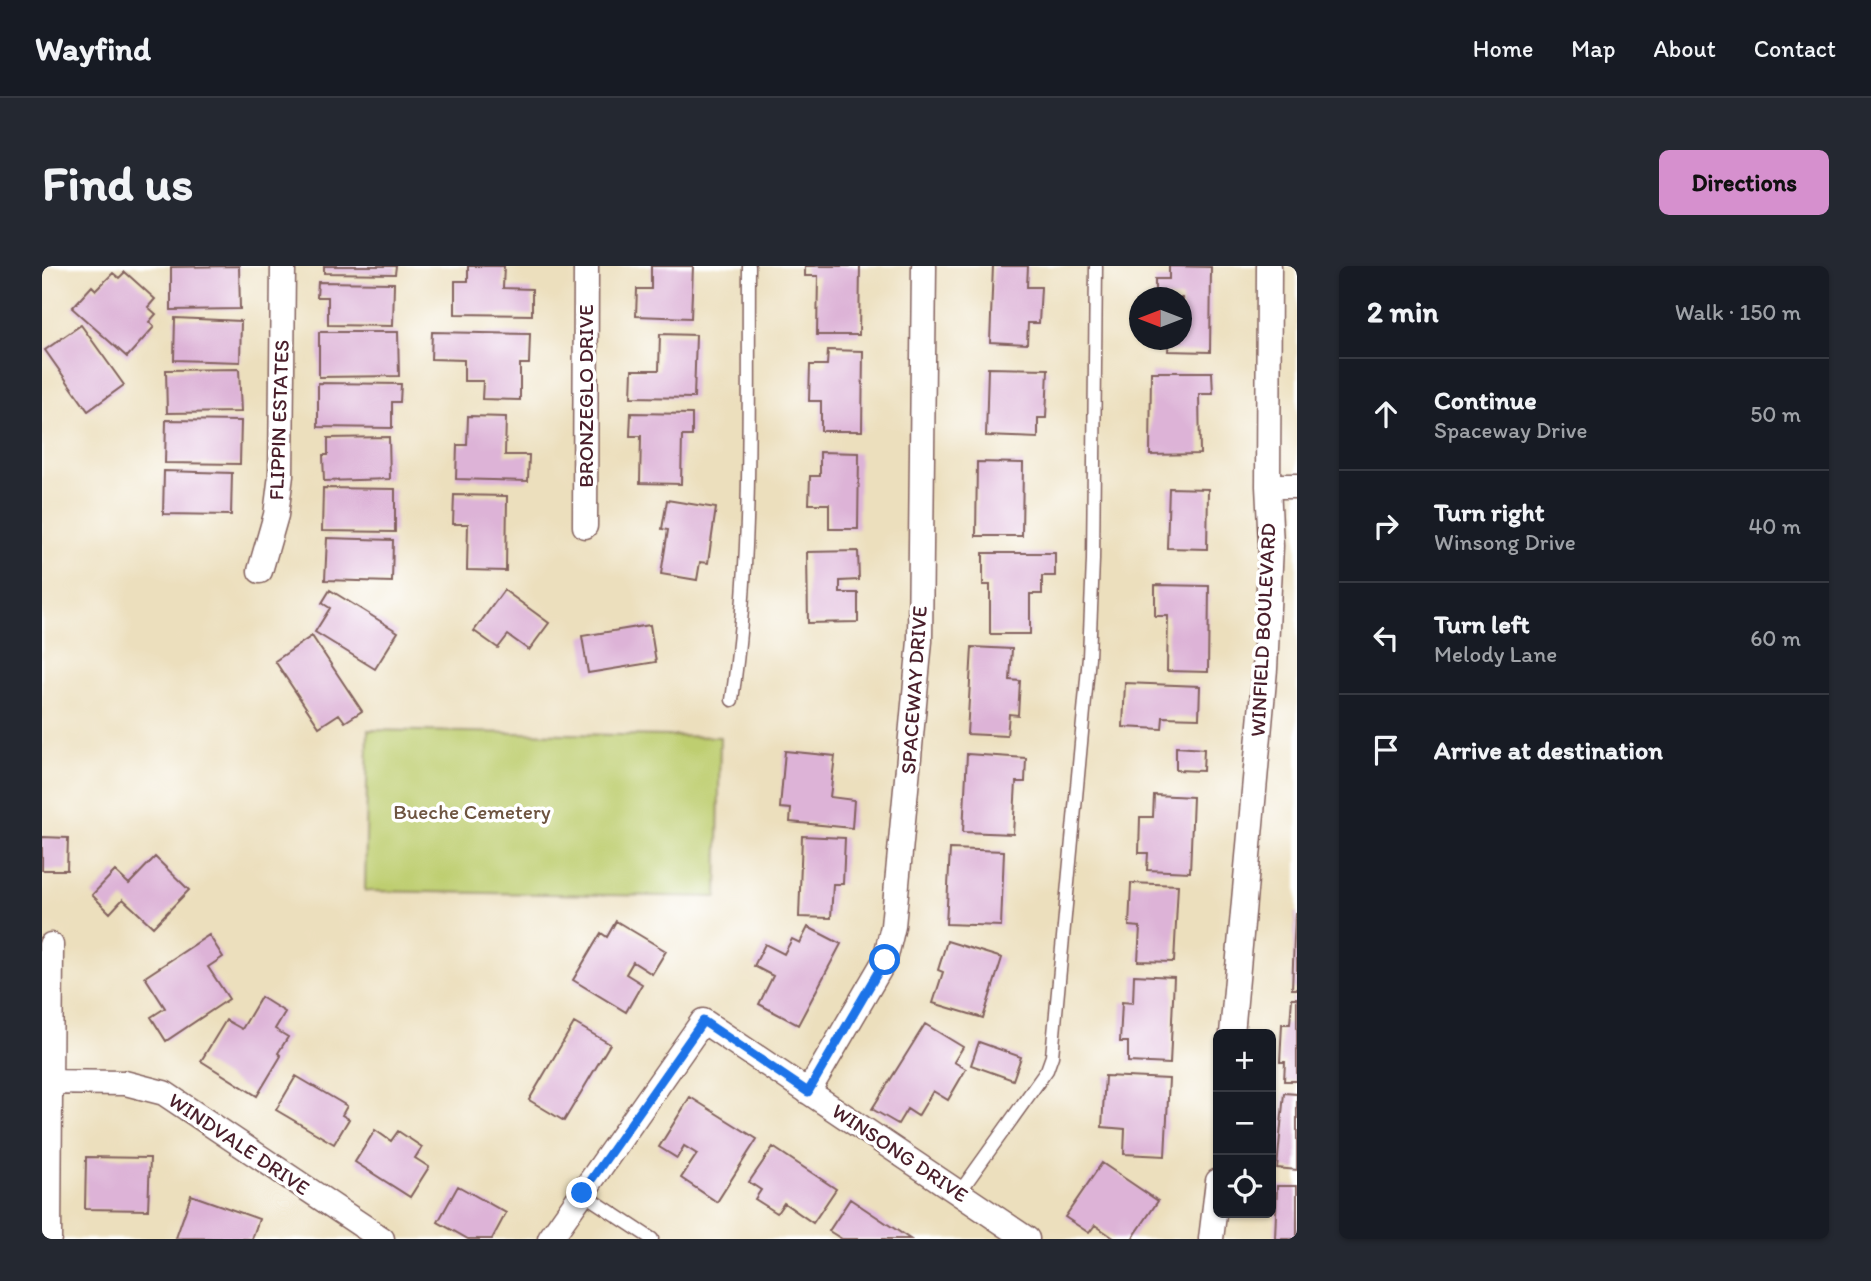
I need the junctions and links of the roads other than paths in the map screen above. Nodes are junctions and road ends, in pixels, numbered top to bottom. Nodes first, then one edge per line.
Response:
1 (283, 266) edge
2 (586, 266) edge
3 (749, 266) edge
4 (924, 266) edge
5 (1096, 266) edge
6 (1269, 266) edge
7 (1268, 486) junction
8 (1297, 486) edge
9 (585, 526) dead end
10 (260, 571) dead end
11 (732, 700) dead end
12 (51, 945) dead end
13 (1232, 1029) edge
14 (46, 1082) edge
15 (808, 1092) junction
16 (582, 1193) junction
17 (959, 1194) junction
18 (1214, 1218) edge
19 (49, 1239) edge
20 (383, 1239) edge
21 (550, 1239) edge
22 (652, 1239) edge
23 (1027, 1239) edge
24 (1211, 1239) edge

1 - 10 street, FLIPPIN ESTATES
2 - 9 street, BRONZEGLO DRIVE
3 - 11 lane
4 - 15 street, SPACEWAY DRIVE
5 - 17 lane
6 - 7 street, WINFIELD BOULEVARD
7 - 8 street
7 - 13 street, WINFIELD BOULEVARD
12 - 14 street
14 - 19 street
14 - 20 street, WINDVALE DRIVE
15 - 16 street, WINSONG DRIVE
15 - 17 street, WINSONG DRIVE
16 - 21 street
16 - 22 lane
17 - 23 street, WINSONG DRIVE
18 - 24 street

